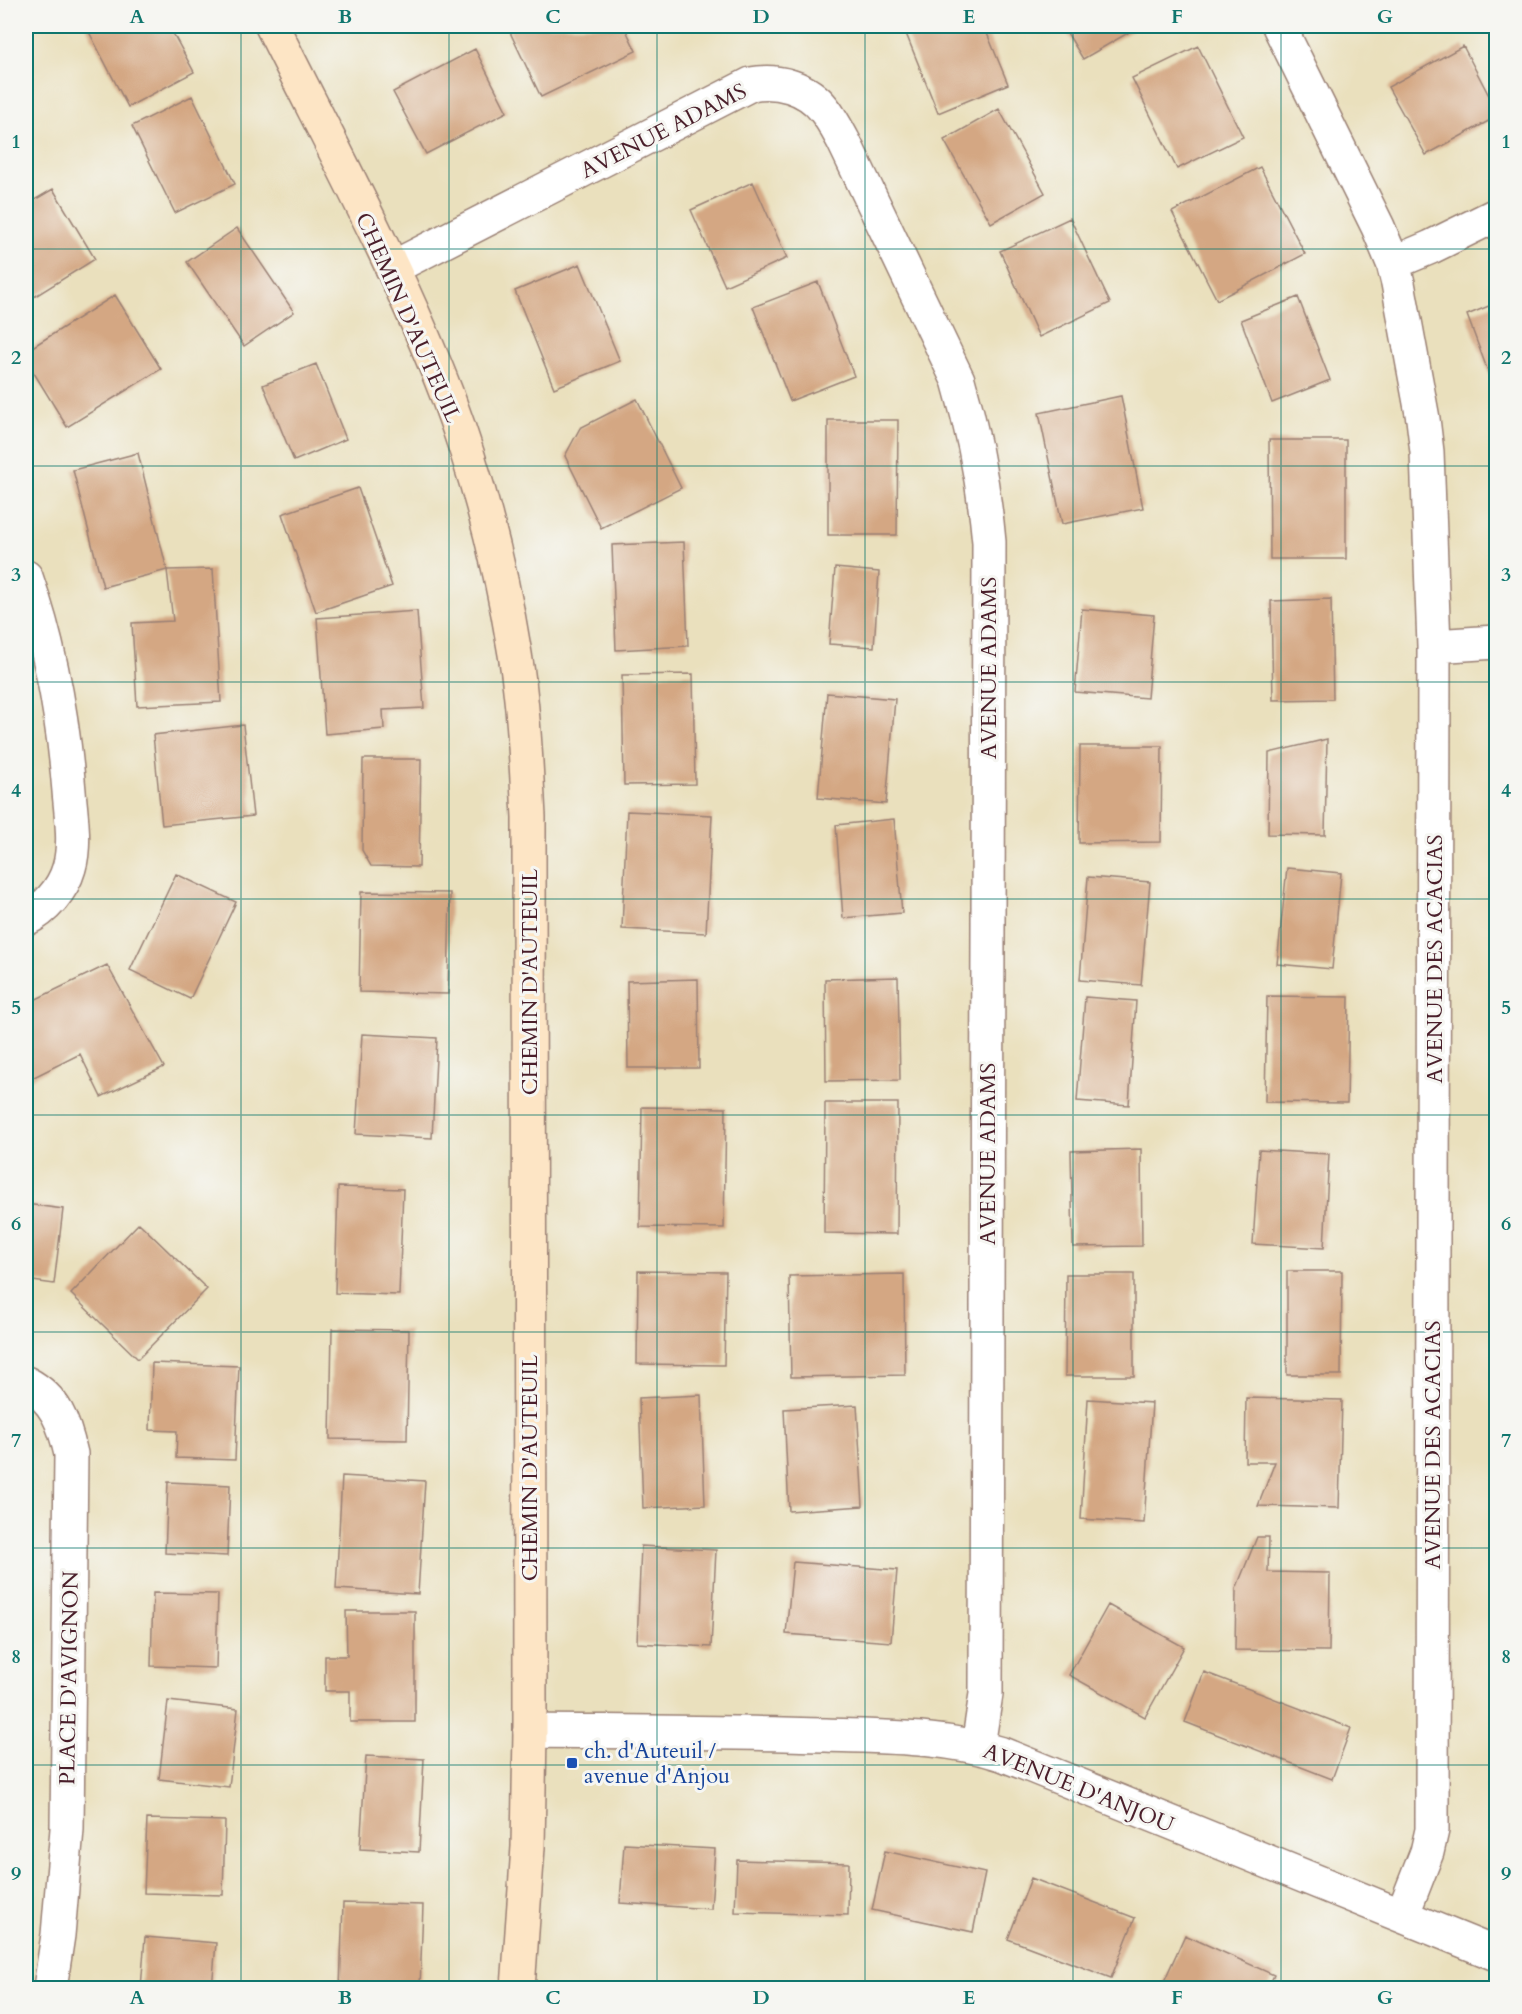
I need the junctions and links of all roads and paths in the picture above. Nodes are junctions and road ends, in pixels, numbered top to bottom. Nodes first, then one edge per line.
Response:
1 (272, 26) edge
2 (1279, 26) edge
3 (1497, 215) edge
4 (1393, 263) junction
5 (392, 268) junction
6 (26, 578) edge
7 (1497, 642) edge
8 (1434, 646) junction
9 (26, 919) edge
10 (26, 1383) edge
11 (530, 1731) junction
12 (978, 1746) junction
13 (1402, 1916) junction
14 (1497, 1954) edge
15 (50, 1989) edge
16 (518, 1989) edge

1 - 5 street, CHEMIN D'AUTEUIL
2 - 4 street, AVENUE DES ACACIAS
3 - 4 street
4 - 8 street, AVENUE DES ACACIAS
5 - 11 street, CHEMIN D'AUTEUIL
5 - 12 street, AVENUE ADAMS
6 - 9 street
7 - 8 street
8 - 13 street, AVENUE DES ACACIAS
10 - 15 street, PLACE D'AVIGNON
11 - 12 street, AVENUE D'ANJOU
11 - 16 street, CHEMIN D'AUTEUIL
12 - 13 street, AVENUE D'ANJOU
13 - 14 street, AVENUE D'ANJOU

